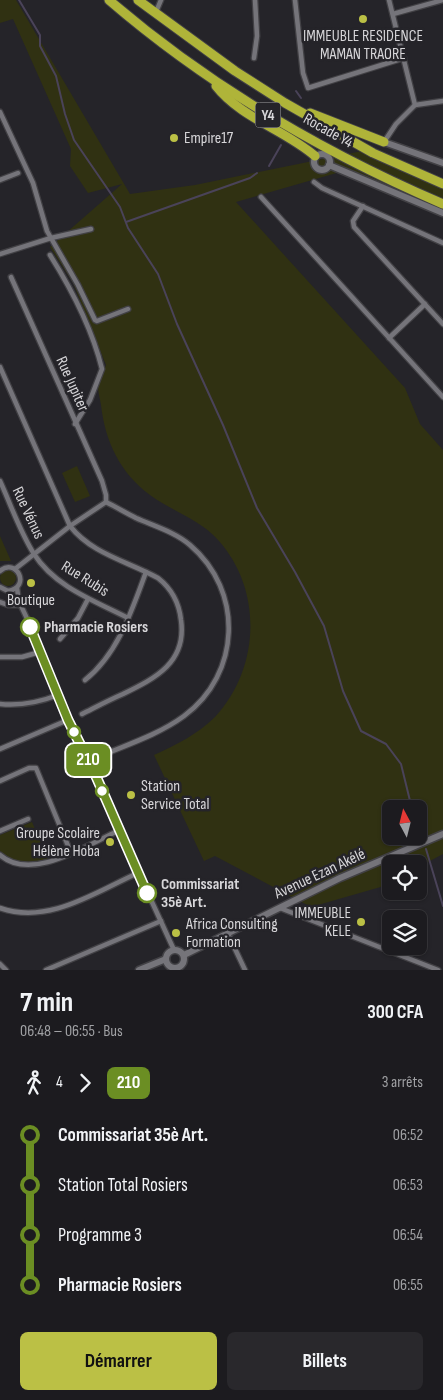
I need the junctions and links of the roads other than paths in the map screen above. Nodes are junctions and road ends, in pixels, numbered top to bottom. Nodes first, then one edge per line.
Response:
1 (109, 0) edge
2 (138, 0) edge
3 (161, 0) edge
4 (254, 0) edge
5 (295, 0) edge
6 (389, 0) edge
7 (443, 0) edge
8 (155, 14) junction
9 (393, 14) junction
10 (254, 58) dead end
11 (404, 58) junction
12 (209, 78) junction
13 (443, 101) edge
14 (285, 103) junction
15 (415, 105) junction
16 (0, 112) edge
17 (384, 142) junction
18 (315, 156) junction
19 (443, 163) edge
20 (329, 164) junction
21 (18, 173) dead end
22 (0, 180) edge
23 (314, 182) dead end
24 (443, 184) edge
25 (261, 197) dead end
26 (443, 204) edge
27 (362, 206) junction
28 (443, 213) edge
29 (91, 230) dead end
30 (51, 238) junction
31 (443, 243) edge
32 (0, 254) edge
33 (50, 255) dead end
34 (11, 277) dead end
35 (425, 304) junction
36 (128, 309) dead end
37 (443, 324) edge
38 (390, 338) junction
39 (0, 367) edge
40 (443, 397) edge
41 (76, 424) junction
42 (0, 481) edge
43 (106, 502) junction
44 (70, 526) junction
45 (34, 554) junction
46 (15, 569) junction
47 (0, 571) edge
48 (146, 572) junction
49 (0, 587) edge
50 (16, 588) junction
51 (8, 591) junction
52 (88, 599) junction
53 (0, 602) edge
54 (20, 603) junction
55 (128, 618) junction
56 (60, 640) dead end
57 (40, 652) junction
58 (0, 657) edge
59 (85, 680) dead end
60 (58, 695) junction
61 (0, 704) edge
62 (82, 714) dead end
63 (68, 720) junction
64 (0, 749) edge
65 (98, 757) dead end
66 (0, 782) edge
67 (28, 819) dead end
68 (120, 830) junction
69 (0, 831) edge
70 (443, 834) edge
71 (71, 854) junction
72 (0, 856) edge
73 (138, 873) junction
74 (0, 908) edge
75 (280, 908) junction
76 (161, 922) junction
77 (228, 934) junction
78 (174, 950) junction
79 (184, 955) junction
80 (166, 959) junction
81 (0, 964) edge
82 (170, 967) junction
83 (181, 968) edge
84 (6, 970) edge
85 (46, 970) edge
86 (139, 970) edge
87 (162, 970) edge
88 (245, 970) edge
89 (438, 970) edge

1 - 12 highway, Rocade Y4 / Y4
2 - 8 highway, Rocade Y4 / Y4
3 - 8 street
4 - 10 street
5 - 11 street
6 - 9 street
7 - 9 street
8 - 14 highway, Rocade Y4 / Y4
9 - 11 street
11 - 15 street
12 - 18 highway
12 - 26 highway, Rocade Y4 / Y4
13 - 15 street
14 - 17 highway
14 - 24 highway, Rocade Y4 / Y4
15 - 17 street
16 - 30 street
17 - 19 street
18 - 20 street
18 - 20 street
20 - 28 street
21 - 22 street
23 - 27 street
25 - 38 street
27 - 31 street
27 - 35 street
29 - 30 street
30 - 32 street
30 - 36 street
33 - 41 street
34 - 41 street, Rue Jupiter
35 - 37 street
35 - 38 street
38 - 40 street
39 - 44 street
41 - 43 street, Rue Jupiter
42 - 45 street, Rue Vénus
43 - 44 street
43 - 65 street
44 - 45 street
44 - 48 street
45 - 46 street
45 - 52 street, Rue Rubis
46 - 47 street
46 - 50 street
48 - 55 street
48 - 62 street
49 - 51 street
50 - 51 street
50 - 54 street
51 - 54 street
52 - 55 street, Rue Rubis
52 - 56 street
53 - 54 street
54 - 57 street
55 - 59 street
57 - 58 street
57 - 60 street
60 - 61 street
60 - 63 street
63 - 64 street
63 - 68 street
66 - 71 street
67 - 69 street
68 - 71 street
68 - 73 street
70 - 75 street, Avenue Ezan Akélé
71 - 72 street
73 - 74 street
73 - 76 street
75 - 77 street, Avenue Ezan Akélé
75 - 89 street
76 - 78 street
76 - 85 street
77 - 79 street, Avenue Ezan Akélé
77 - 88 street
78 - 79 street
78 - 80 street
79 - 83 street
80 - 82 street
80 - 86 street
81 - 84 street
82 - 83 street
82 - 87 street

